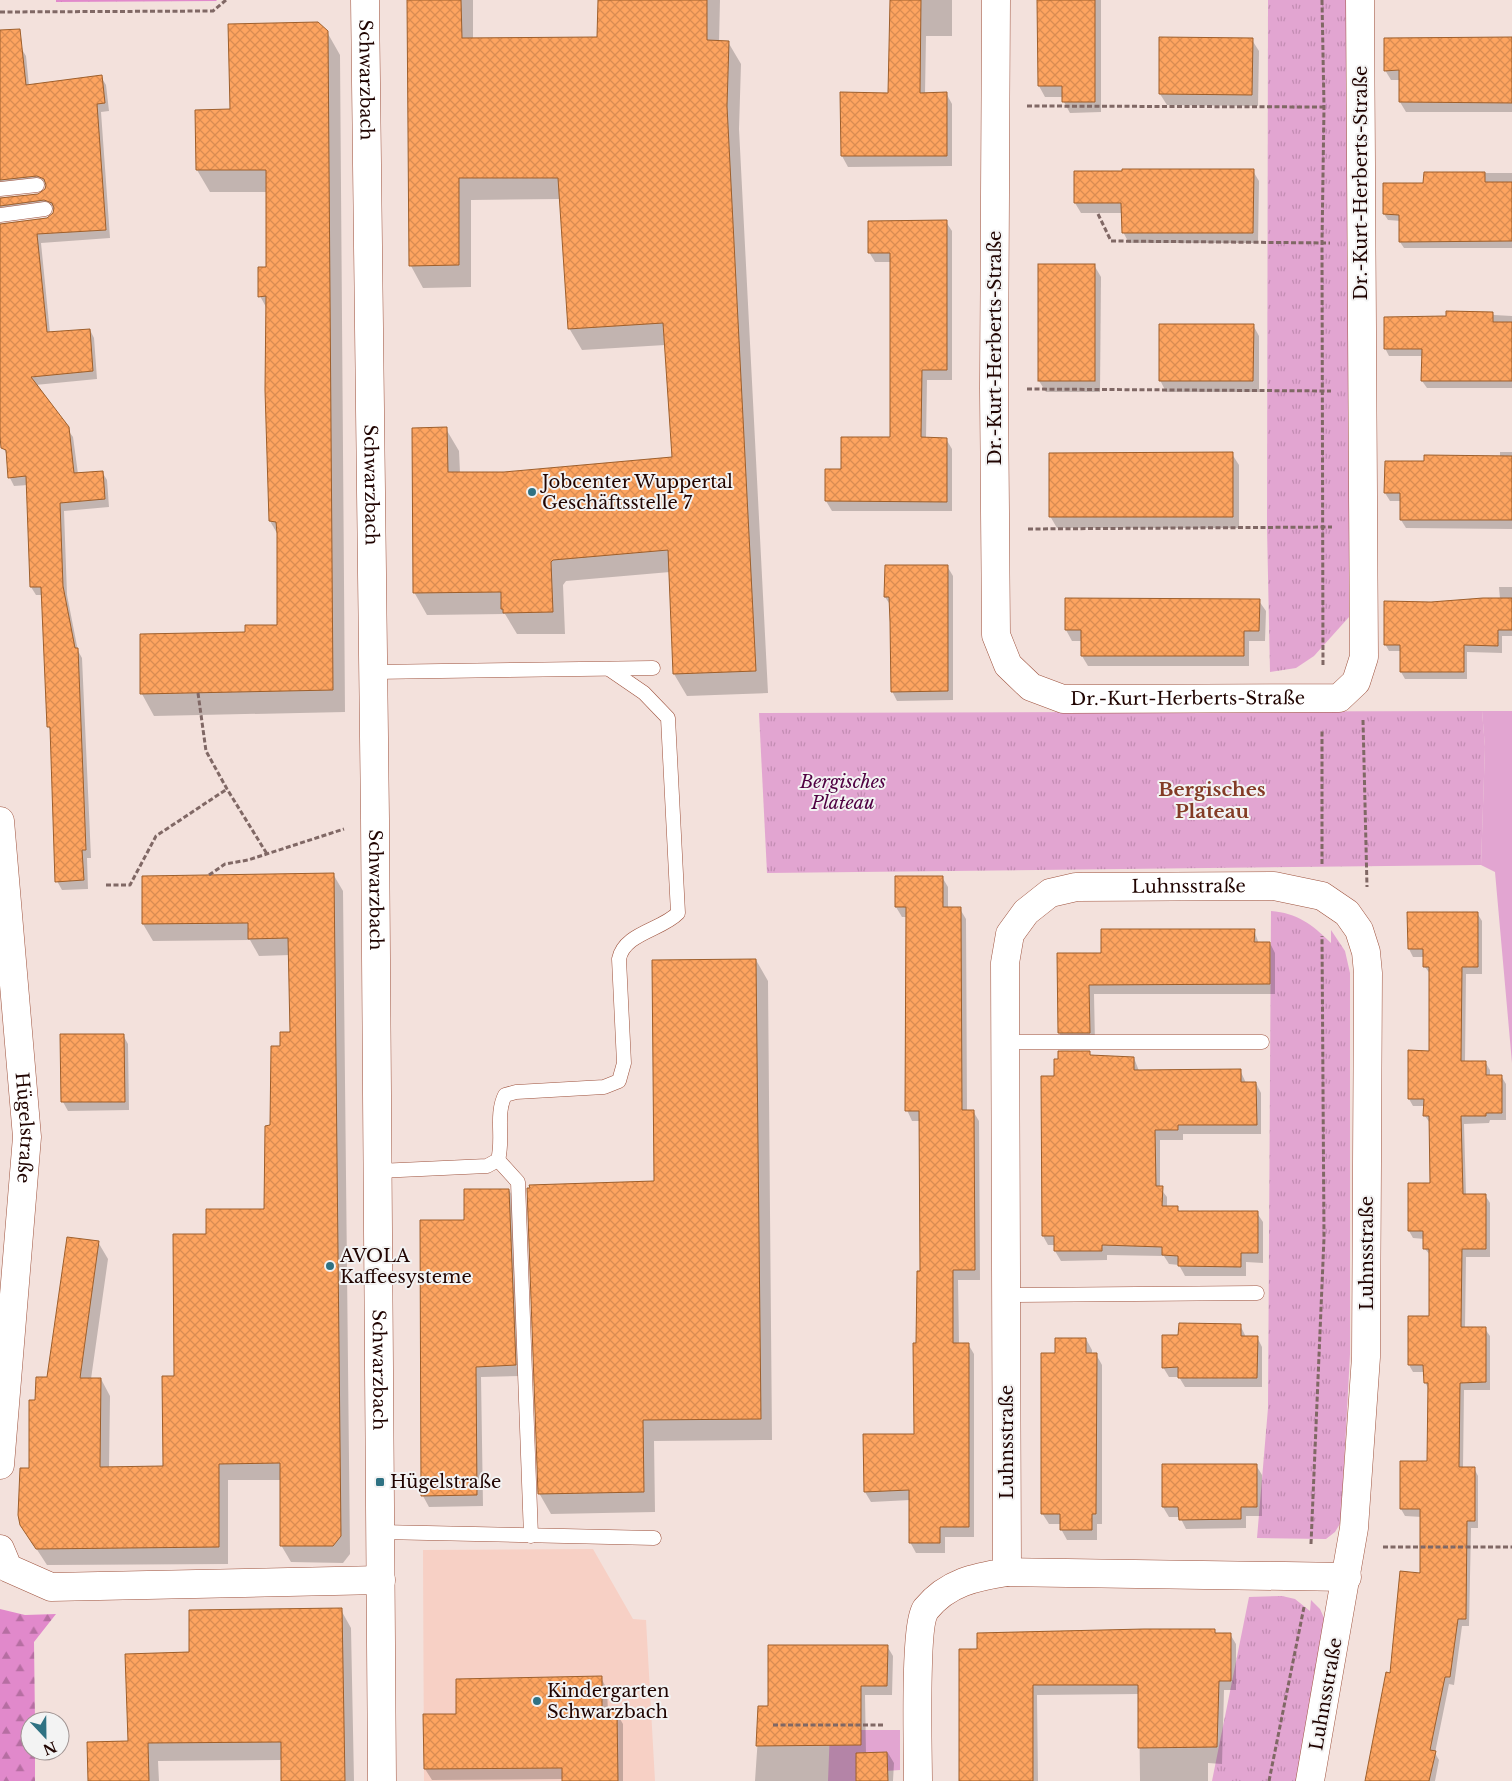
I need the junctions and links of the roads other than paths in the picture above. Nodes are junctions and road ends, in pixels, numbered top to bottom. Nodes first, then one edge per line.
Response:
1 (366, 0) edge
2 (996, 0) edge
3 (1360, 0) edge
4 (37, 184) dead end
5 (0, 188) edge
6 (45, 209) dead end
7 (0, 214) edge
8 (653, 668) dead end
9 (608, 669) junction
10 (373, 672) junction
11 (0, 821) edge
12 (1005, 1042) junction
13 (1262, 1042) dead end
14 (498, 1160) junction
15 (378, 1171) junction
16 (1257, 1294) dead end
17 (1006, 1295) junction
18 (0, 1465) edge
19 (380, 1532) junction
20 (531, 1536) junction
21 (654, 1538) dead end
22 (0, 1549) edge
23 (1007, 1572) junction
24 (1347, 1577) junction
25 (381, 1580) junction
26 (382, 1781) edge
27 (918, 1781) edge
28 (1310, 1781) edge

1 - 10 street, Schwarzbach
2 - 3 street, Dr.-Kurt-Herberts-Straße
4 - 5 lane
6 - 7 lane
8 - 9 lane
9 - 10 lane
9 - 14 lane
10 - 15 street, Schwarzbach
11 - 18 street, Hügelstraße
12 - 13 lane
12 - 17 street, Luhnsstraße
12 - 24 street, Luhnsstraße
14 - 15 lane
14 - 20 lane
15 - 19 street, Schwarzbach
16 - 17 lane
17 - 23 street, Luhnsstraße
19 - 20 lane
19 - 25 street, Schwarzbach
20 - 21 lane
22 - 25 street
23 - 24 street
23 - 27 street
24 - 28 street, Luhnsstraße
25 - 26 street, Schwarzbach

